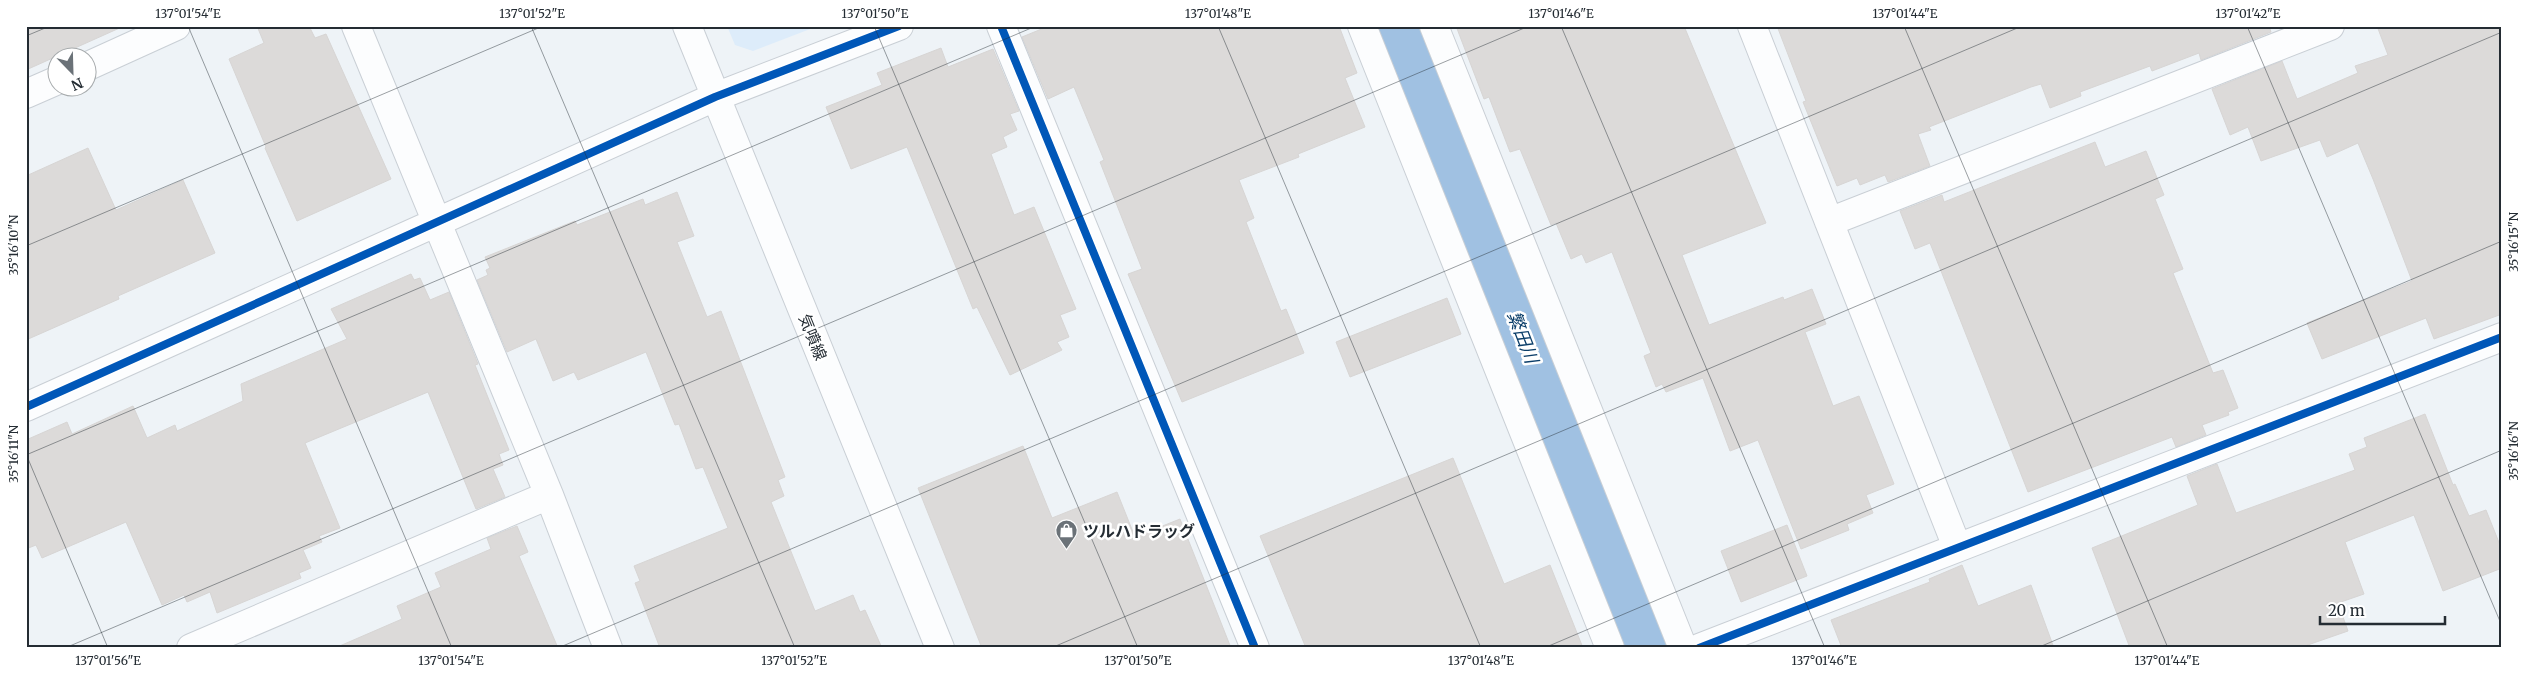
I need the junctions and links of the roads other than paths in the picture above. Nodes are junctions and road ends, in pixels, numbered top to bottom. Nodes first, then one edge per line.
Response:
1 (176, 26) edge
2 (356, 26) edge
3 (687, 26) edge
4 (899, 26) edge
5 (1001, 26) edge
6 (1362, 26) edge
7 (1434, 26) edge
8 (1752, 26) edge
9 (2330, 26) edge
10 (98, 61) edge
11 (48, 84) edge
12 (26, 94) edge
13 (715, 97) junction
14 (1829, 222) junction
15 (438, 223) junction
16 (2502, 337) edge
17 (26, 407) edge
18 (549, 495) junction
19 (1957, 547) junction
20 (191, 648) edge
21 (608, 648) edge
22 (940, 648) edge
23 (1255, 648) edge
24 (1610, 648) edge
25 (1683, 648) edge
26 (1699, 648) edge

1 - 10 street
2 - 15 street
3 - 13 street, 気噴線
4 - 13 street
5 - 23 street
6 - 24 street
7 - 25 street
8 - 14 street
9 - 14 street
11 - 12 street
13 - 15 street
13 - 22 street, 気噴線
14 - 19 street
15 - 17 street
15 - 18 street
16 - 19 street
18 - 20 street
18 - 21 street
19 - 26 street

